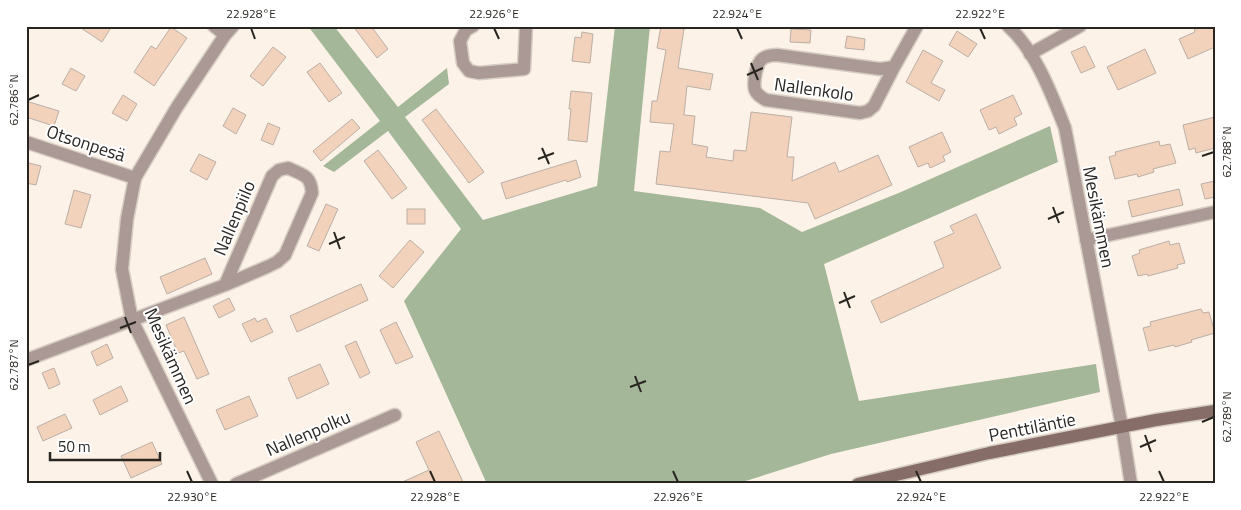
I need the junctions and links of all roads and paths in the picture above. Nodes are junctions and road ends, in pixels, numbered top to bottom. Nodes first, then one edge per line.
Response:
1 (214, 26) edge
2 (473, 26) edge
3 (526, 26) edge
4 (917, 26) edge
5 (1008, 26) edge
6 (1080, 26) edge
7 (229, 30) edge
8 (1030, 54) junction
9 (894, 67) junction
10 (26, 142) edge
11 (135, 178) junction
12 (1215, 212) edge
13 (1086, 240) junction
14 (225, 285) junction
15 (132, 320) junction
16 (26, 360) edge
17 (1215, 412) edge
18 (395, 415) dead end
19 (1122, 427) junction
20 (212, 484) edge
21 (236, 484) edge
22 (858, 484) edge
23 (1131, 484) edge

1 - 7 street
2 - 3 street
4 - 9 street, Nallenkolo
5 - 8 street, Mesikämmen
6 - 8 street
7 - 11 street, Mesikämmen
8 - 13 street, Mesikämmen
9 - 9 street, Nallenkolo
10 - 11 street, Otsonpesä
11 - 15 street, Mesikämmen
12 - 13 street
13 - 19 street, Mesikämmen
14 - 14 street, Nallenpiilo
14 - 15 street, Nallenpiilo
15 - 16 street, Nallenpiilo
15 - 20 street, Mesikämmen
17 - 19 street, Penttiläntie
18 - 21 street, Nallenpolku
19 - 22 street, Penttiläntie
19 - 23 street, Mesikämmen

